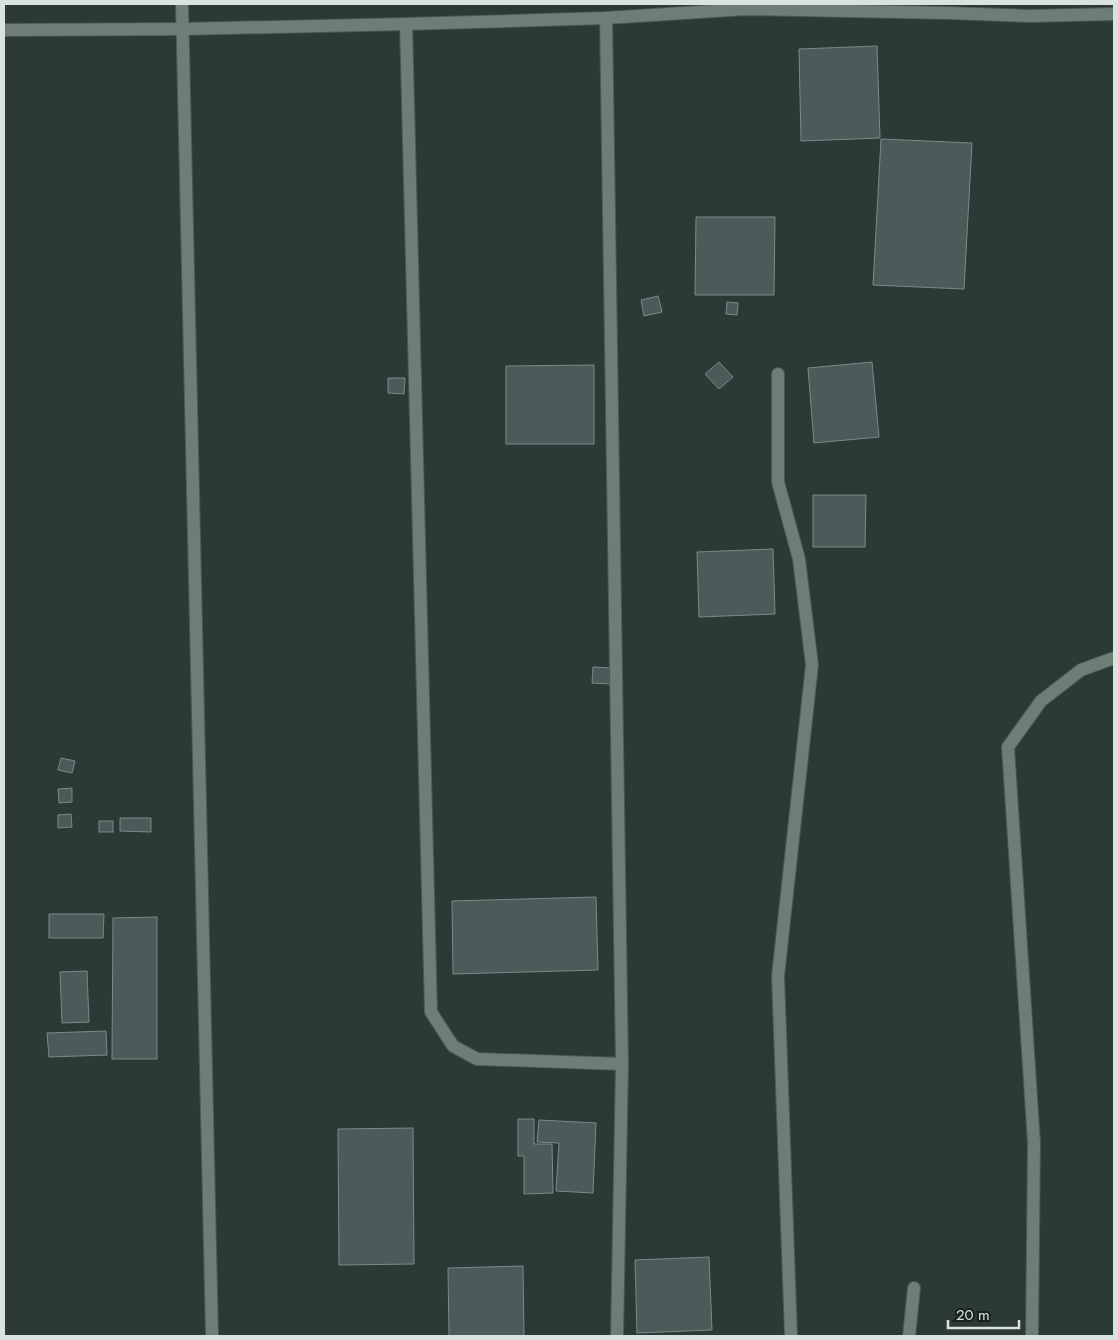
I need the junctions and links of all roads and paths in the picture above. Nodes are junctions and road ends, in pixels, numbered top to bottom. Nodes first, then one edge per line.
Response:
1 (182, 4) edge
2 (1114, 14) edge
3 (606, 18) junction
4 (406, 24) junction
5 (182, 28) junction
6 (4, 30) edge
7 (778, 374) dead end
8 (1114, 658) edge
9 (622, 1064) junction
10 (914, 1288) dead end
11 (212, 1336) edge
12 (617, 1336) edge
13 (791, 1336) edge
14 (909, 1336) edge
15 (1032, 1336) edge

1 - 5 street
2 - 3 street
3 - 4 street
3 - 9 street
4 - 5 street
4 - 9 street
5 - 6 street
5 - 11 street
7 - 13 street
8 - 15 street
9 - 12 street
10 - 14 street

